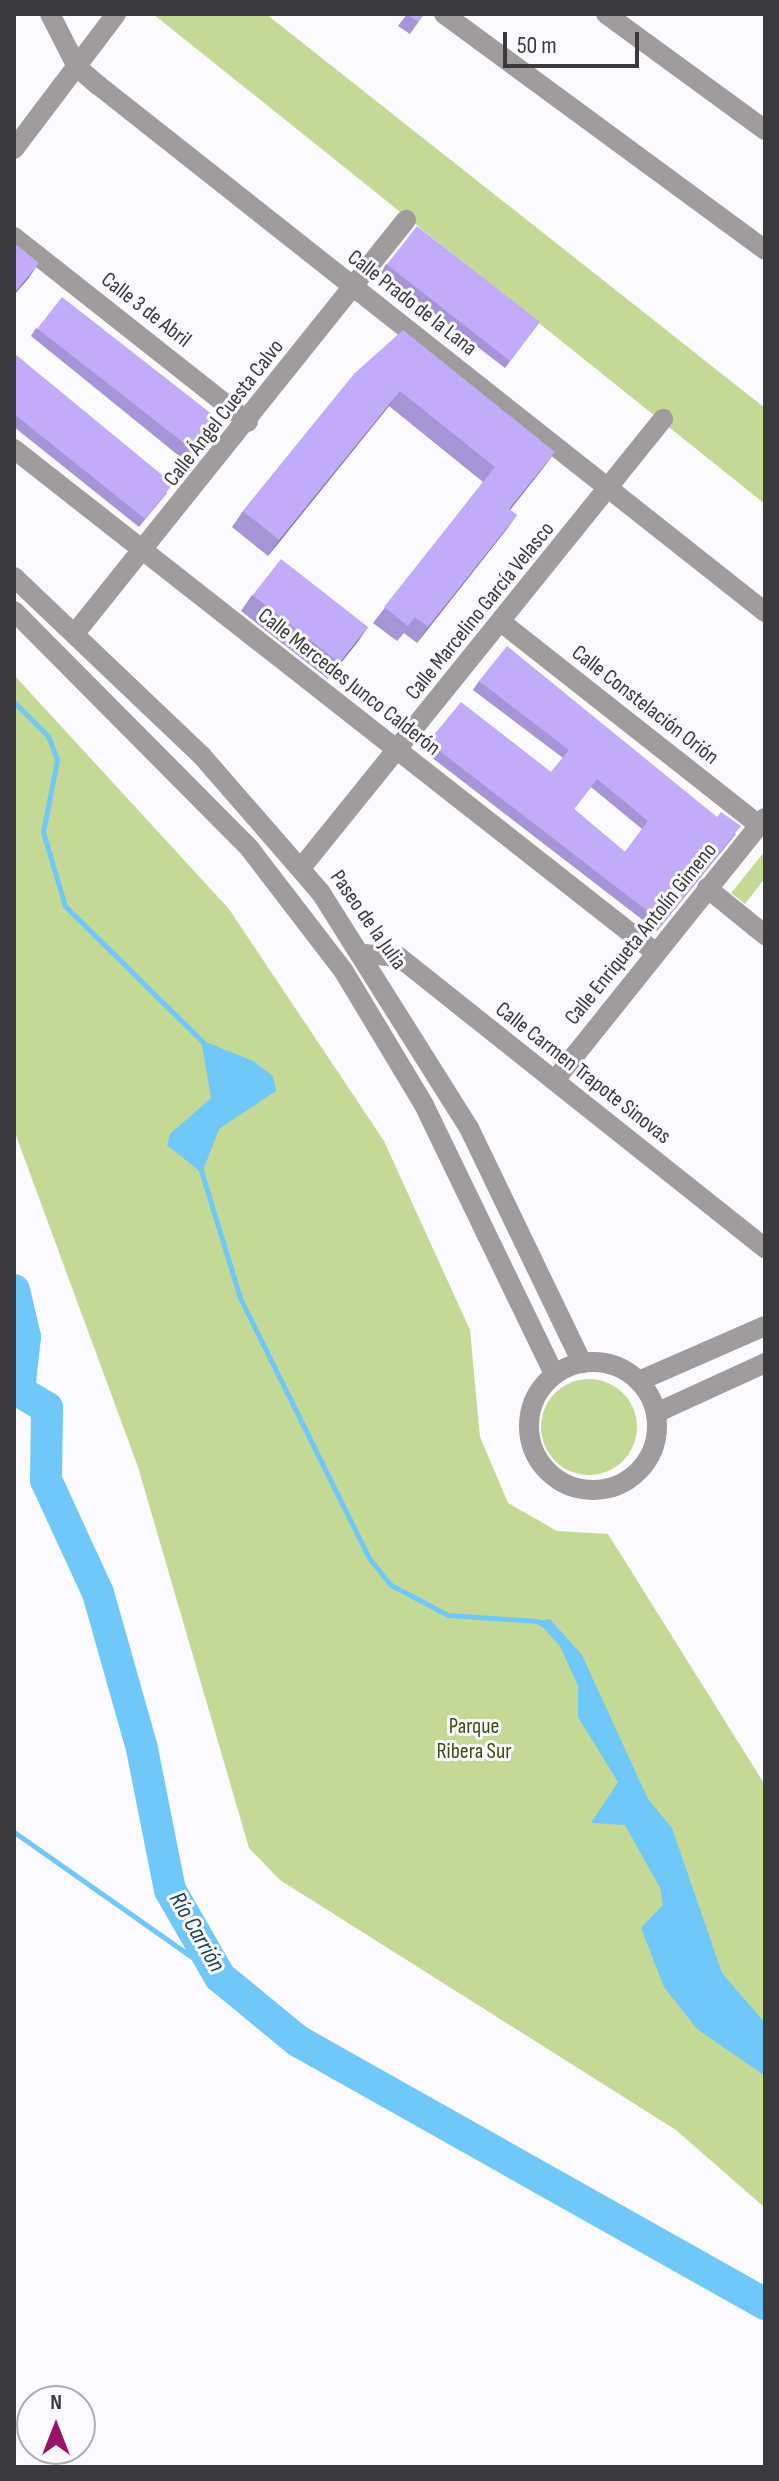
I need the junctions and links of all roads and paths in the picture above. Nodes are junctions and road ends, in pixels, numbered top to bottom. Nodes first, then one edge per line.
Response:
1 (50, 14) edge
2 (116, 14) edge
3 (606, 14) edge
4 (446, 16) edge
5 (77, 67) junction
6 (765, 130) edge
7 (14, 149) edge
8 (406, 220) dead end
9 (14, 237) edge
10 (765, 250) edge
11 (354, 288) junction
12 (663, 419) dead end
13 (248, 422) junction
14 (14, 449) edge
15 (609, 489) junction
16 (143, 554) junction
17 (14, 577) edge
18 (14, 611) edge
19 (765, 612) edge
20 (501, 622) junction
21 (76, 632) junction
22 (398, 749) junction
23 (762, 822) edge
24 (301, 868) junction
25 (707, 888) junction
26 (765, 935) edge
27 (656, 953) junction
28 (364, 954) junction
29 (555, 1080) junction
30 (765, 1248) edge
31 (765, 1326) edge
32 (582, 1363) junction
33 (765, 1363) edge
34 (554, 1374) junction
35 (639, 1381) junction
36 (656, 1413) junction

1 - 5 street, Calle Prado de la Lana
2 - 5 street
3 - 6 street
4 - 10 street
5 - 7 street
5 - 11 street, Calle Prado de la Lana
8 - 11 street, Calle Ángel Cuesta Calvo
9 - 13 street, Calle 3 de Abril
11 - 13 street, Calle Ángel Cuesta Calvo
11 - 15 street, Calle Prado de la Lana
12 - 15 street, Calle Marcelino García Velasco
13 - 16 street, Calle Ángel Cuesta Calvo
14 - 16 street, Calle Mercedes Junco Calderón
15 - 19 street, Calle Prado de la Lana
15 - 20 street, Calle Marcelino García Velasco
16 - 21 street, Calle Ángel Cuesta Calvo
16 - 22 street, Calle Mercedes Junco Calderón
17 - 21 street, Paseo de la Julia
18 - 34 street
20 - 22 street, Calle Marcelino García Velasco
20 - 23 street, Calle Constelación Orión
21 - 24 street, Paseo de la Julia
22 - 24 street, Calle Marcelino García Velasco
22 - 27 street, Calle Mercedes Junco Calderón
23 - 25 street, Calle Enriqueta Antolín Gimeno
24 - 28 street, Paseo de la Julia
25 - 26 street
25 - 27 street, Calle Enriqueta Antolín Gimeno
27 - 29 street, Calle Enriqueta Antolín Gimeno
28 - 29 street, Calle Carmen Trapote Sinovas
28 - 32 street, Paseo de la Julia
29 - 30 street, Calle Carmen Trapote Sinovas
31 - 35 street
32 - 34 street
32 - 35 street
33 - 36 street
34 - 36 street
35 - 36 street

